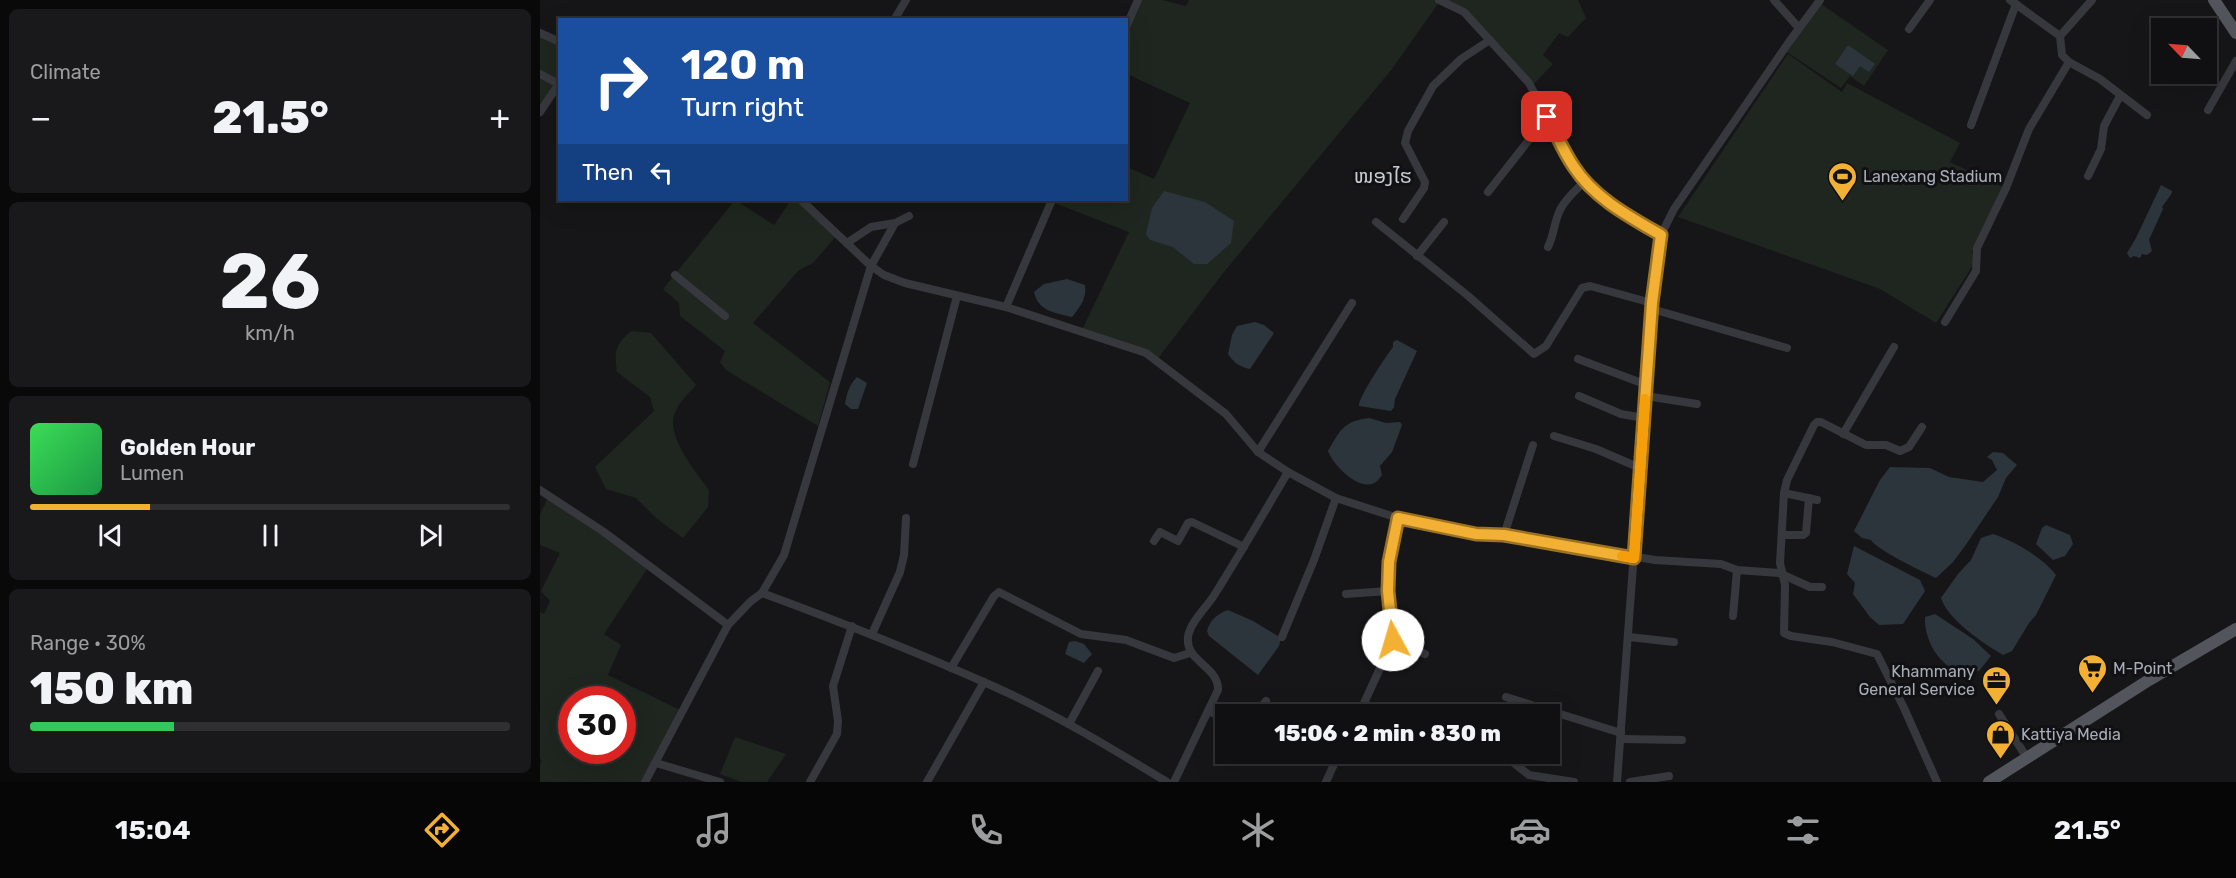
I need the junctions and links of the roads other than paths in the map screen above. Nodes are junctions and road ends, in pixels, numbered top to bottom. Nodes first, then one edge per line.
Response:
1 (906, 0) edge
2 (1138, 0) edge
3 (1439, 0) edge
4 (1773, 0) edge
5 (1820, 0) edge
6 (1930, 0) edge
7 (2092, 0) edge
8 (2214, 0) edge
9 (2013, 2) edge
10 (895, 18) edge
11 (1128, 22) edge
12 (1799, 28) junction
13 (1909, 29) dead end
14 (540, 33) edge
15 (2236, 33) edge
16 (2060, 36) junction
17 (1490, 40) junction
18 (558, 41) edge
19 (2236, 61) edge
20 (2069, 62) junction
21 (540, 74) edge
22 (558, 83) edge
23 (558, 85) edge
24 (2120, 96) junction
25 (2208, 110) dead end
26 (540, 112) edge
27 (2147, 115) dead end
28 (1547, 117) junction
29 (1971, 125) dead end
30 (2088, 176) dead end
31 (1585, 181) junction
32 (1488, 192) dead end
33 (802, 201) edge
34 (1053, 201) edge
35 (909, 216) dead end
36 (1403, 219) dead end
37 (1376, 222) dead end
38 (1444, 222) dead end
39 (895, 223) junction
40 (1661, 235) junction
41 (847, 243) junction
42 (1548, 247) dead end
43 (1417, 256) junction
44 (871, 266) junction
45 (675, 274) dead end
46 (957, 296) junction
47 (1352, 303) dead end
48 (1652, 306) junction
49 (1006, 307) junction
50 (725, 316) dead end
51 (1945, 322) dead end
52 (1894, 347) dead end
53 (1786, 348) dead end
54 (1578, 360) dead end
55 (1647, 386) junction
56 (1579, 396) dead end
57 (1646, 396) junction
58 (1697, 404) dead end
59 (1644, 418) junction
60 (1922, 427) dead end
61 (1843, 434) junction
62 (1554, 436) dead end
63 (1533, 445) dead end
64 (1258, 452) junction
65 (913, 464) dead end
66 (1640, 468) junction
67 (1288, 472) junction
68 (540, 490) edge
69 (1785, 493) junction
70 (1336, 498) junction
71 (906, 518) dead end
72 (1398, 518) junction
73 (1504, 535) junction
74 (1782, 535) junction
75 (1154, 542) dead end
76 (1244, 547) junction
77 (1634, 558) junction
78 (1737, 570) junction
79 (1782, 574) junction
80 (1822, 587) dead end
81 (1388, 591) junction
82 (762, 593) junction
83 (1346, 594) dead end
84 (1733, 616) dead end
85 (728, 624) junction
86 (852, 626) junction
87 (2236, 629) edge
88 (872, 634) junction
89 (1282, 637) dead end
90 (1629, 637) junction
91 (1393, 640) junction
92 (1674, 642) dead end
93 (1190, 653) junction
94 (1425, 654) dead end
95 (951, 668) junction
96 (1098, 671) dead end
97 (984, 682) junction
98 (1506, 697) dead end
99 (1266, 701) dead end
100 (1264, 704) edge
101 (1364, 704) edge
102 (1208, 711) junction
103 (1215, 714) edge
104 (1999, 714) dead end
105 (1069, 724) junction
106 (1621, 736) junction
107 (1682, 740) dead end
108 (2027, 758) junction
109 (656, 764) junction
110 (1334, 764) edge
111 (1515, 764) edge
112 (1669, 776) dead end
113 (645, 782) edge
114 (720, 782) edge
115 (810, 782) edge
116 (927, 782) edge
117 (1167, 782) edge
118 (1174, 782) edge
119 (1326, 782) edge
120 (1574, 782) edge
121 (1617, 782) edge
122 (1630, 782) edge
123 (1937, 782) edge
124 (1989, 782) edge

1 - 10 street
2 - 11 street
3 - 17 street
4 - 12 street
5 - 12 street
6 - 13 street
7 - 16 street
8 - 15 main road
9 - 16 street
9 - 29 street
12 - 40 street
14 - 18 street
16 - 20 street
17 - 28 street
17 - 36 street
19 - 25 street
20 - 24 street
20 - 51 street
21 - 22 street
23 - 26 street
24 - 27 street
24 - 30 street
28 - 31 street
28 - 32 street
31 - 40 street
31 - 42 street
33 - 41 street
34 - 49 street
35 - 39 street
37 - 43 street
38 - 43 street
39 - 41 street
39 - 44 street
40 - 48 street
41 - 44 street
43 - 48 street
44 - 46 street
44 - 82 street
45 - 50 street
46 - 49 street
46 - 65 street
47 - 64 street
48 - 53 street
48 - 55 street
49 - 64 street
52 - 61 street
54 - 55 street
55 - 57 street
56 - 59 street
57 - 58 street
57 - 59 street
59 - 66 street
60 - 61 street
61 - 69 street
62 - 66 street
63 - 73 street
64 - 67 street
66 - 77 street
67 - 70 street
67 - 76 street
68 - 85 street
69 - 74 street
69 - 74 street
70 - 72 street
70 - 89 street
71 - 88 street
72 - 73 street
72 - 81 street
73 - 77 street
74 - 79 street
75 - 76 street
76 - 93 street
77 - 78 street
77 - 90 street
78 - 79 street
78 - 84 street
79 - 80 street
79 - 123 street
81 - 83 street
81 - 91 street
82 - 85 street
82 - 86 street
85 - 109 street
86 - 88 street
86 - 115 street
87 - 108 main road
88 - 95 street
90 - 92 street
90 - 106 street
91 - 94 street
91 - 101 street
93 - 95 street
93 - 102 street
95 - 97 street
96 - 105 street
97 - 105 street
97 - 116 street
98 - 106 street
99 - 100 street
102 - 103 street
102 - 118 street
104 - 108 street
105 - 117 street
106 - 107 street
106 - 121 street
108 - 124 main road
109 - 113 street
109 - 114 street
110 - 119 street
111 - 120 street
112 - 122 street

